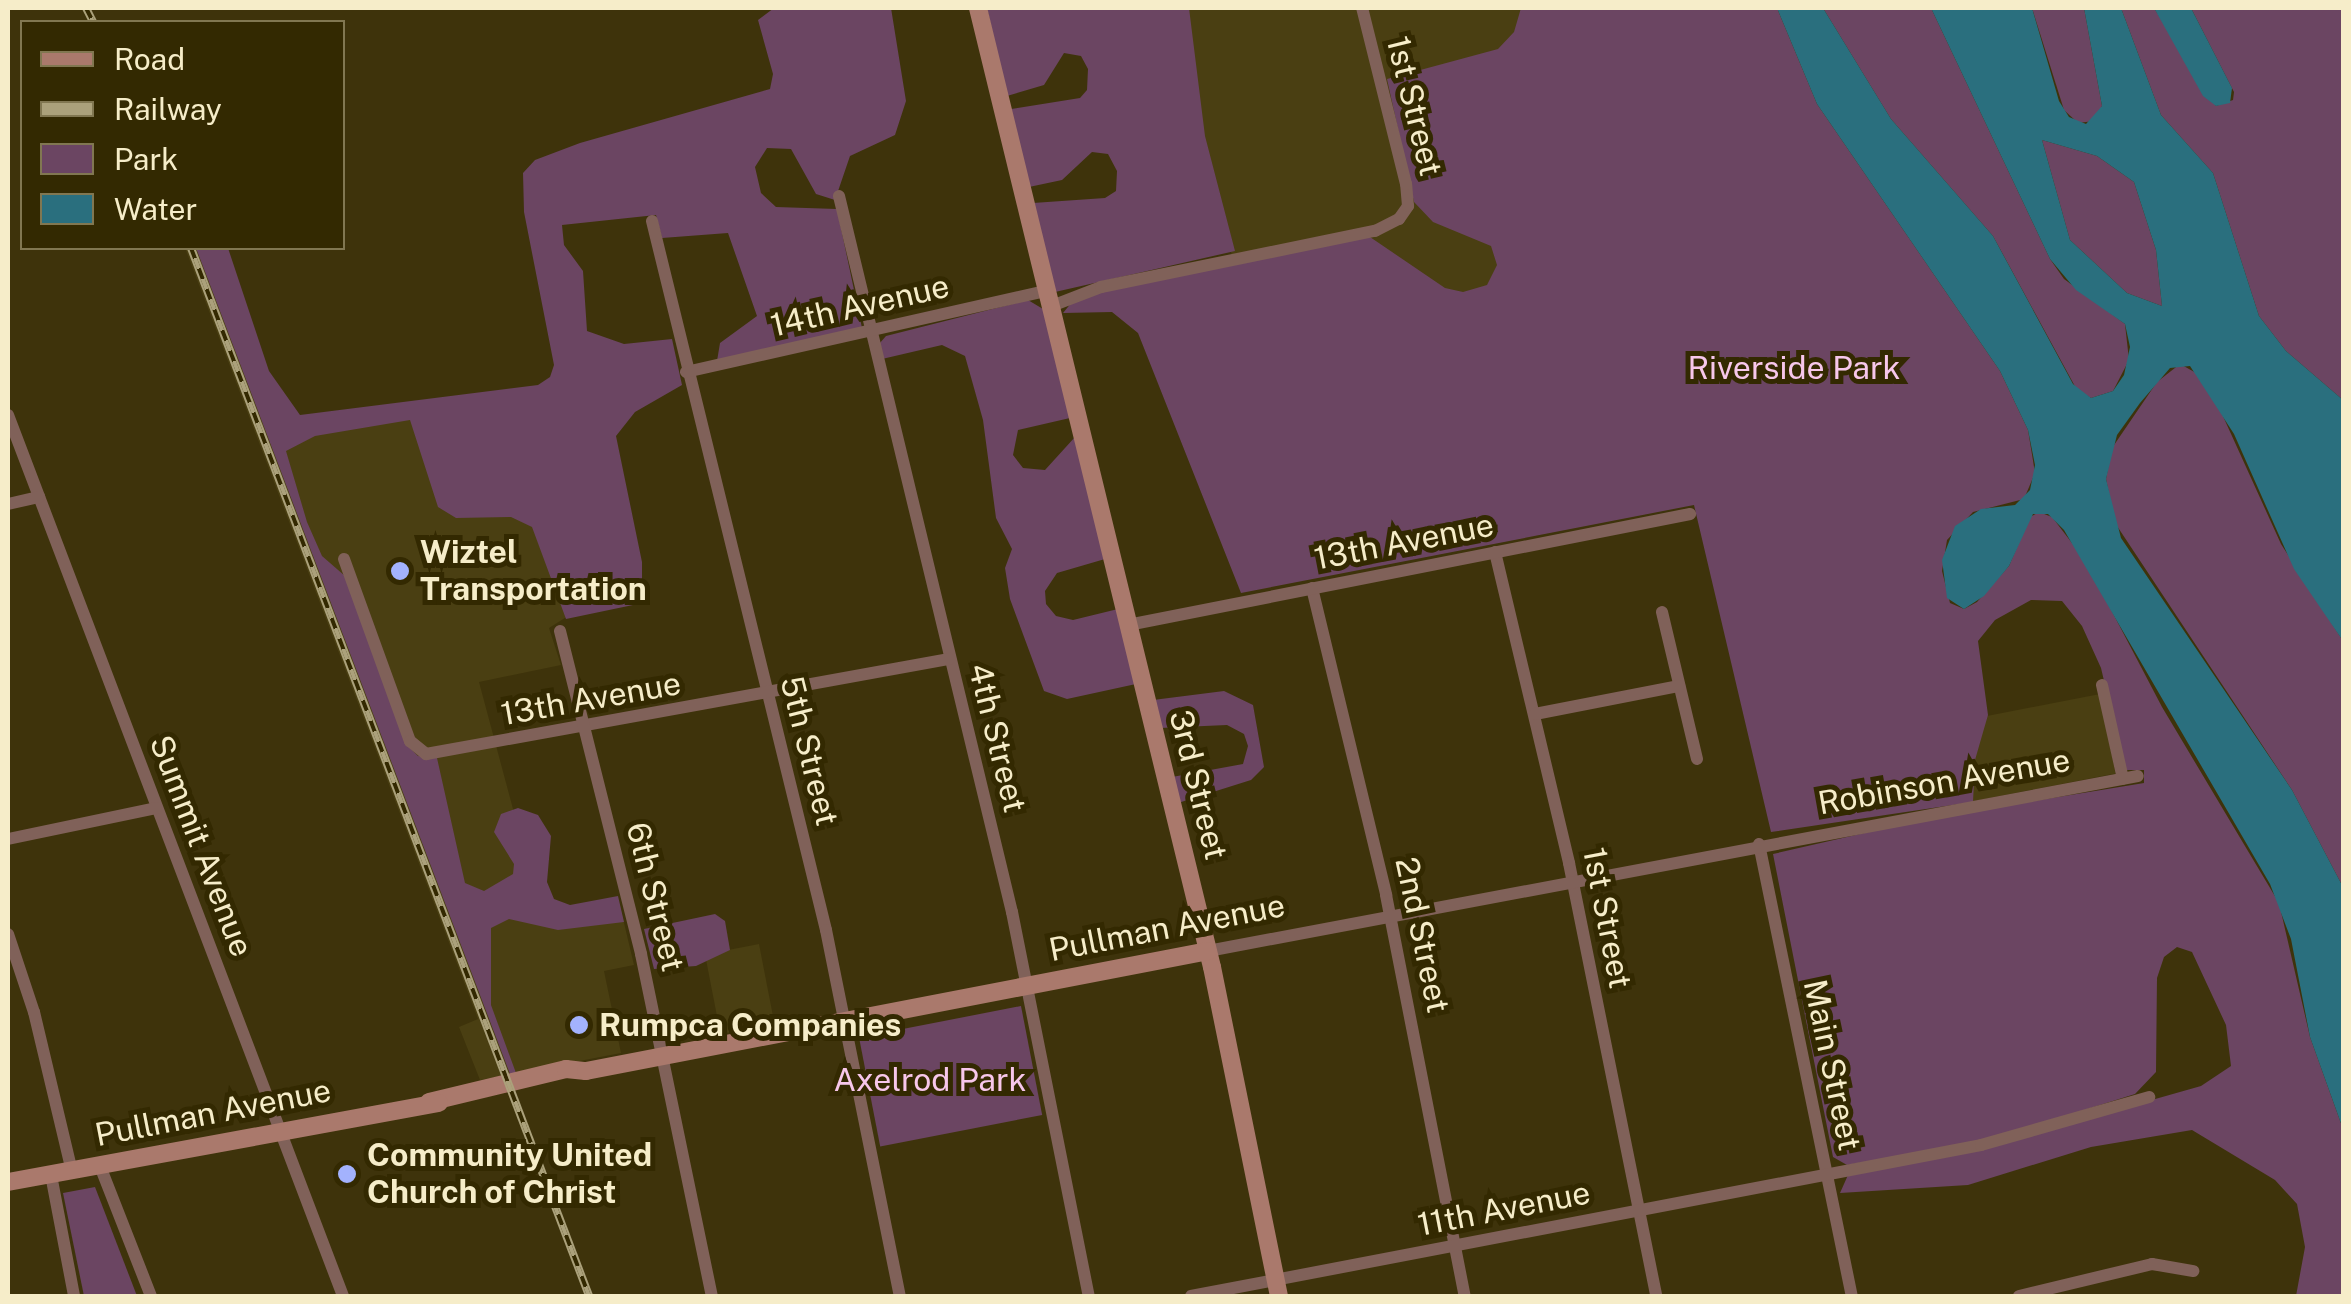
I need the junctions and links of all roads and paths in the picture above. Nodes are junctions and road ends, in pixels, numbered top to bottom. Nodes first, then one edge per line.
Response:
1 (978, 8) edge
2 (1362, 8) edge
3 (839, 196) dead end
4 (1402, 217) joint
5 (652, 221) dead end
6 (1047, 299) junction
7 (868, 335) junction
8 (686, 372) junction
9 (8, 415) edge
10 (39, 497) junction
11 (8, 504) edge
12 (1690, 514) dead end
13 (1495, 552) junction
14 (344, 558) dead end
15 (1312, 588) junction
16 (1662, 612) dead end
17 (1128, 625) junction
18 (560, 631) dead end
19 (949, 658) junction
20 (2102, 685) dead end
21 (1680, 686) junction
22 (766, 694) junction
23 (1536, 714) junction
24 (584, 729) junction
25 (1697, 759) dead end
26 (2138, 776) dead end
27 (2122, 779) junction
28 (156, 808) junction
29 (8, 839) edge
30 (1759, 844) junction
31 (1572, 880) junction
32 (1390, 916) junction
33 (8, 934) edge
34 (1208, 951) junction
35 (1027, 986) junction
36 (844, 1021) junction
37 (663, 1056) junction
38 (2149, 1097) dead end
39 (282, 1131) junction
40 (100, 1166) junction
41 (72, 1171) junction
42 (1827, 1174) junction
43 (51, 1175) junction
44 (8, 1182) edge
45 (1636, 1212) junction
46 (1456, 1246) junction
47 (2193, 1271) dead end
48 (1278, 1289) edge
49 (74, 1296) edge
50 (151, 1296) edge
51 (343, 1296) edge
52 (712, 1296) edge
53 (900, 1296) edge
54 (1089, 1296) edge
55 (1192, 1296) edge
56 (1465, 1296) edge
57 (1656, 1296) edge
58 (1852, 1296) edge
59 (2019, 1296) edge

1 - 6 street, 3rd Street
2 - 4 street, 1st Street
3 - 7 street, 4th Street
4 - 6 street, 14th Avenue
5 - 8 street, 5th Street
6 - 7 street, 14th Avenue
6 - 17 street, 3rd Street
7 - 8 street, 14th Avenue
7 - 19 street, 4th Street
8 - 22 street, 5th Street
9 - 10 street, Summit Avenue
10 - 11 street
10 - 28 street, Summit Avenue
12 - 13 street, 13th Avenue
13 - 15 street, 13th Avenue
13 - 23 street, 1st Street
14 - 24 street, 13th Avenue
15 - 17 street, 13th Avenue
15 - 32 street, 2nd Street
16 - 21 street
17 - 34 street, 3rd Street
18 - 24 street, 6th Street
19 - 22 street, 13th Avenue
19 - 35 street, 4th Street
20 - 27 street
21 - 23 street
21 - 25 street
22 - 24 street, 13th Avenue
22 - 36 street, 5th Street
23 - 31 street, 1st Street
24 - 37 street, 6th Street
26 - 27 street, Robinson Avenue
27 - 30 street, Robinson Avenue
28 - 29 street
28 - 39 street, Summit Avenue
30 - 31 street, Pullman Avenue
30 - 42 street, Main Street
31 - 32 street, Pullman Avenue
31 - 45 street, 1st Street
32 - 34 street, Pullman Avenue
32 - 46 street, 2nd Street
33 - 41 street
34 - 35 street, Pullman Avenue
34 - 48 street, 3rd Street
35 - 36 street, Pullman Avenue
35 - 54 street, 4th Street
36 - 37 street, Pullman Avenue
36 - 53 street, 5th Street
37 - 39 street, Pullman Avenue
37 - 52 street, 6th Street
38 - 42 street, 11th Avenue
39 - 40 street, Pullman Avenue
39 - 51 street, Summit Avenue
40 - 41 street, Pullman Avenue
40 - 50 street
41 - 43 street, Pullman Avenue
42 - 45 street, 11th Avenue
42 - 58 street, Main Street
43 - 44 street, Pullman Avenue
43 - 49 street
45 - 46 street, 11th Avenue
45 - 57 street, 1st Street
46 - 48 street, 11th Avenue
46 - 56 street, 2nd Street
47 - 59 street
48 - 55 street, 11th Avenue

